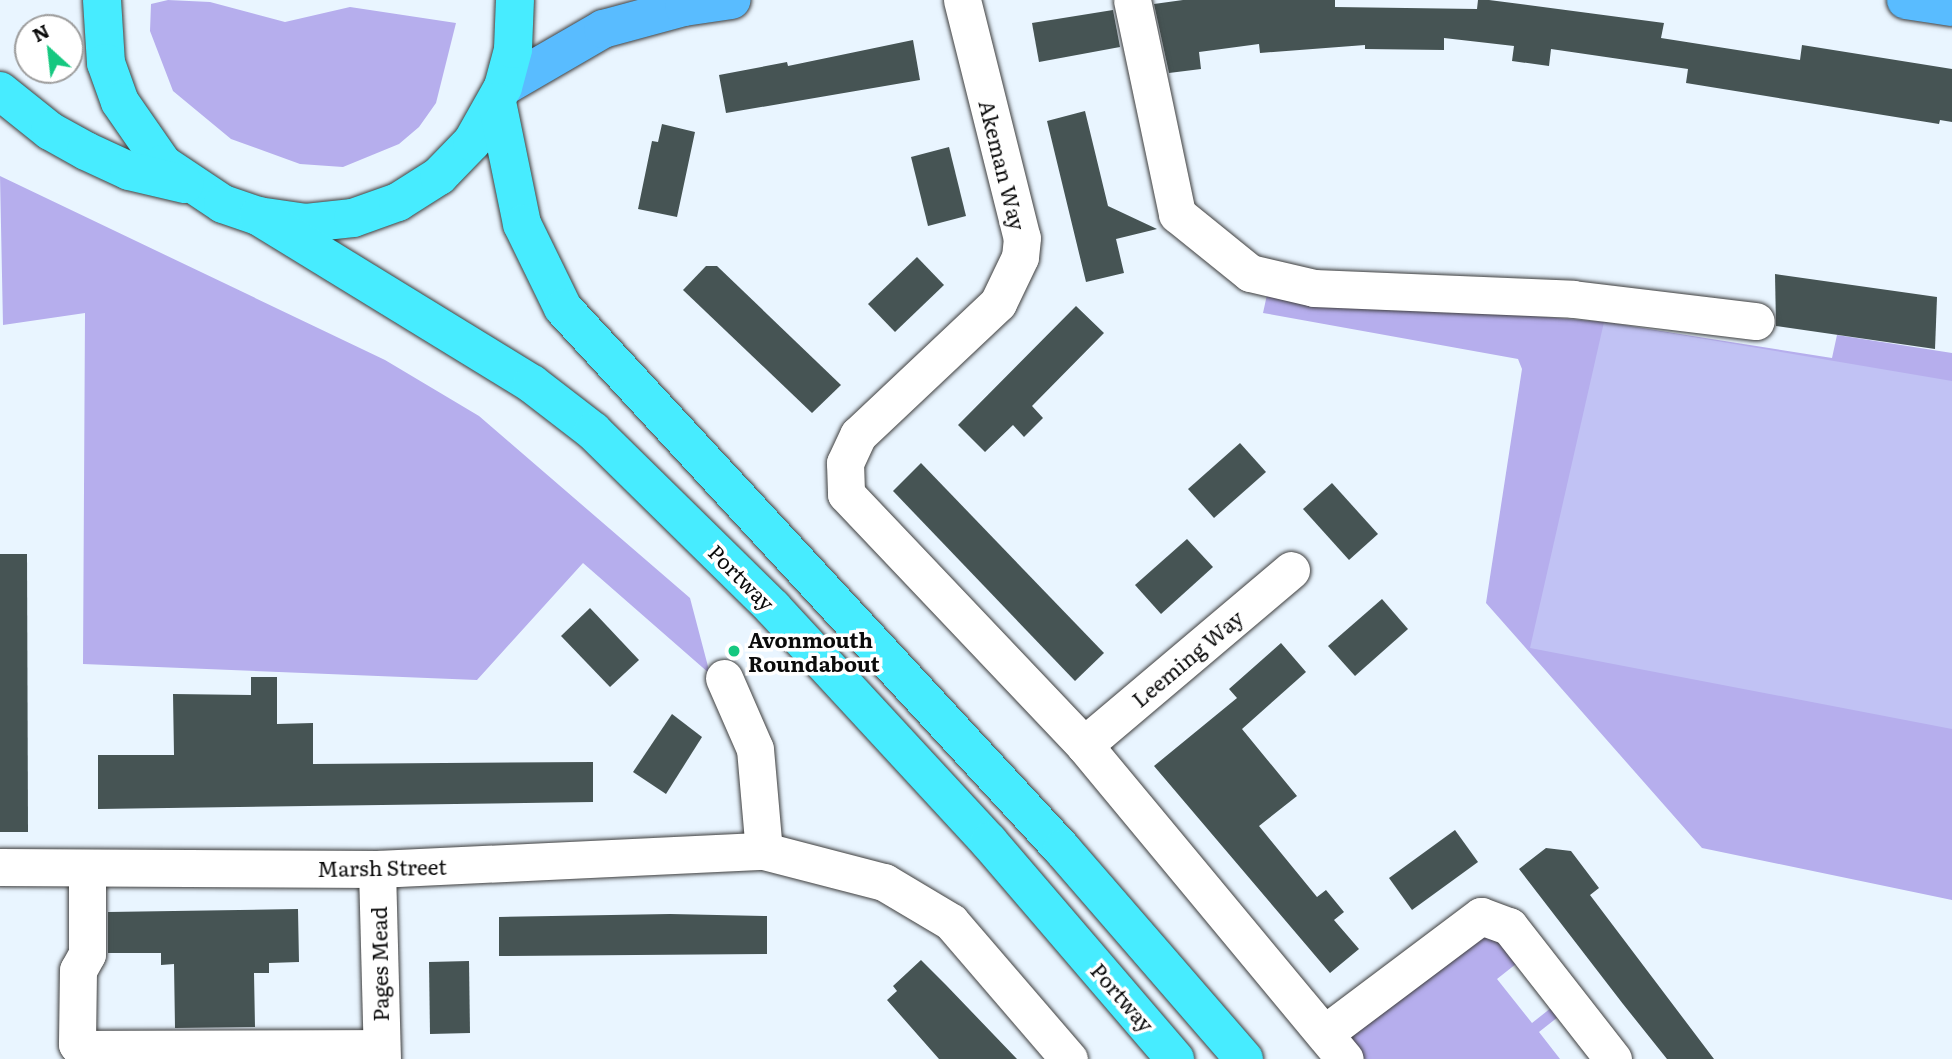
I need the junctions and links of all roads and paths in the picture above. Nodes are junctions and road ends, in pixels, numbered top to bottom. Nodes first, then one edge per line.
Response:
1 (102, 0) edge
2 (515, 0) edge
3 (731, 0) edge
4 (962, 0) edge
5 (1132, 0) edge
6 (1906, 0) edge
7 (1952, 7) edge
8 (0, 91) edge
9 (500, 94) junction
10 (190, 186) junction
11 (258, 216) junction
12 (1756, 321) dead end
13 (1291, 570) dead end
14 (724, 678) dead end
15 (1084, 745) junction
16 (764, 851) junction
17 (0, 867) edge
18 (86, 869) junction
19 (377, 869) junction
20 (1335, 1046) edge
21 (381, 1053) edge
22 (1069, 1059) edge
23 (1175, 1059) edge
24 (1244, 1059) edge
25 (1614, 1059) edge

1 - 10 highway
2 - 9 highway
3 - 9 main road
4 - 15 street, Akeman Way
5 - 12 street
6 - 7 main road
8 - 10 highway
9 - 11 highway
9 - 24 highway
10 - 11 highway
11 - 23 highway, Portway
13 - 15 street, Leeming Way
14 - 16 street
15 - 20 street
16 - 19 street, Marsh Street
16 - 22 street
17 - 18 street, Marsh Street
18 - 19 street, Marsh Street
18 - 21 street
19 - 21 street, Pages Mead
20 - 25 street

